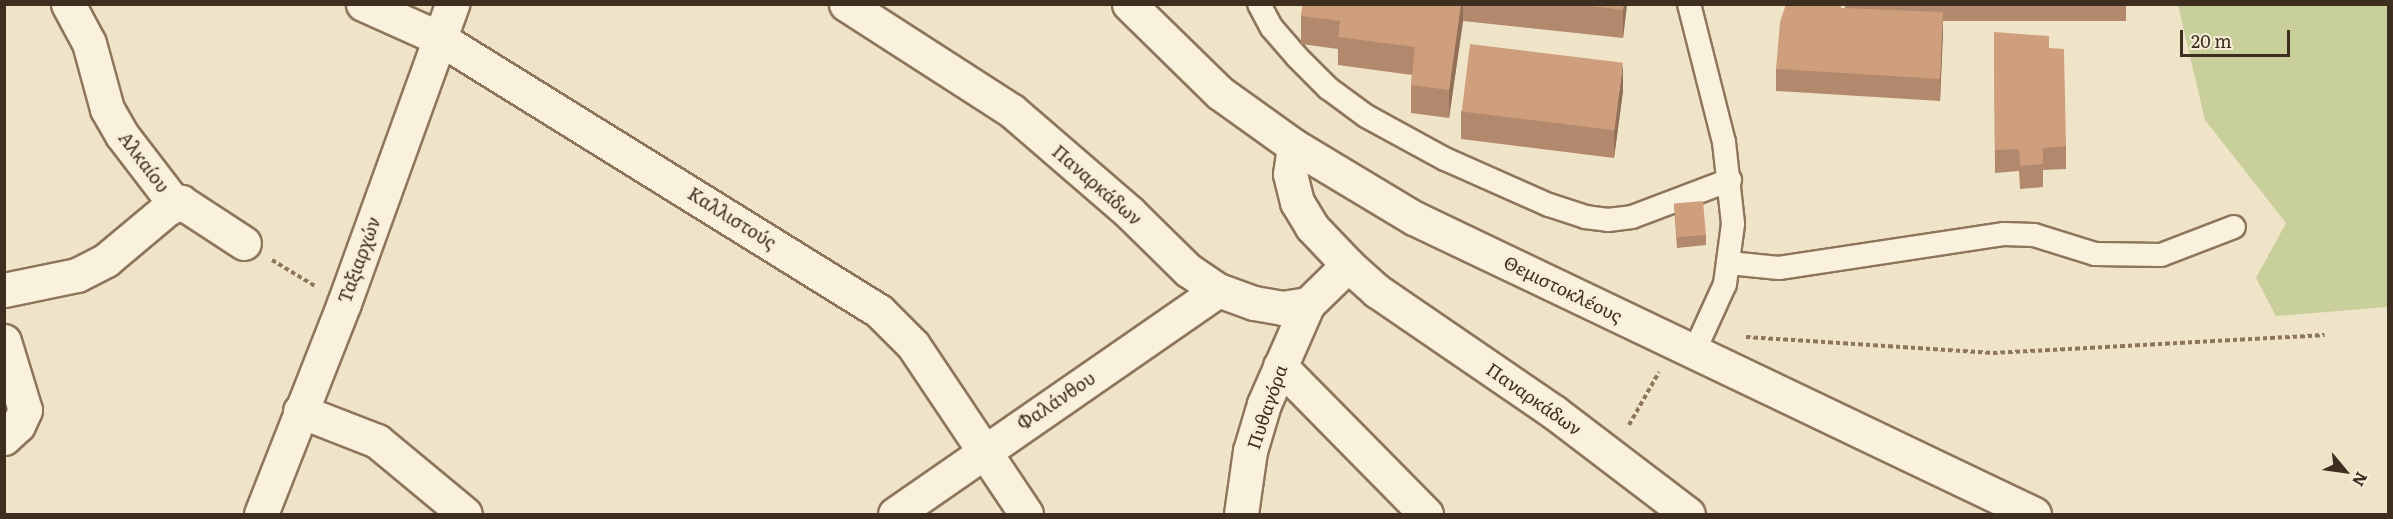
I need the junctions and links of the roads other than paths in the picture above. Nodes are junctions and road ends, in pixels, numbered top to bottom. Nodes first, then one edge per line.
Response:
1 (68, 4) edge
2 (363, 4) edge
3 (452, 4) edge
4 (846, 4) edge
5 (1130, 4) edge
6 (1259, 4) edge
7 (1689, 4) edge
8 (439, 38) junction
9 (1294, 146) junction
10 (1730, 180) junction
11 (175, 204) junction
12 (2234, 227) dead end
13 (244, 243) road end
14 (1730, 263) junction
15 (1348, 266) junction
16 (4, 290) edge
17 (1218, 290) junction
18 (1308, 304) junction
19 (4, 341) edge
20 (1685, 347) junction
21 (1280, 366) junction
22 (300, 411) junction
23 (4, 438) edge
24 (981, 452) junction
25 (261, 514) edge
26 (465, 514) edge
27 (896, 514) edge
28 (1026, 514) edge
29 (1241, 514) edge
30 (1426, 514) edge
31 (1688, 514) edge
32 (2034, 514) edge

1 - 11 street, Αλκαίου
2 - 8 street, Καλλιστούς
3 - 8 street, Ταξιαρχών
4 - 17 street, Παναρκάδων
5 - 9 street, Θεμιστοκλέους
6 - 10 lane
7 - 10 lane
8 - 22 street, Ταξιαρχών
8 - 24 street, Καλλιστούς
9 - 15 street, Παναρκάδων
9 - 20 street, Θεμιστοκλέους
10 - 14 lane
11 - 13 street, Αλκαίου
11 - 16 street
12 - 14 lane
14 - 20 lane
15 - 18 street
15 - 31 street, Παναρκάδων
17 - 18 street, Παναρκάδων
17 - 24 street, Φαλάνθου
18 - 21 street, Πυθαγόρα
19 - 23 street
20 - 32 street, Θεμιστοκλέους
21 - 29 street, Πυθαγόρα
21 - 30 street
22 - 25 street, Ταξιαρχών
22 - 26 street
24 - 27 street, Φαλάνθου
24 - 28 street, Καλλιστούς

